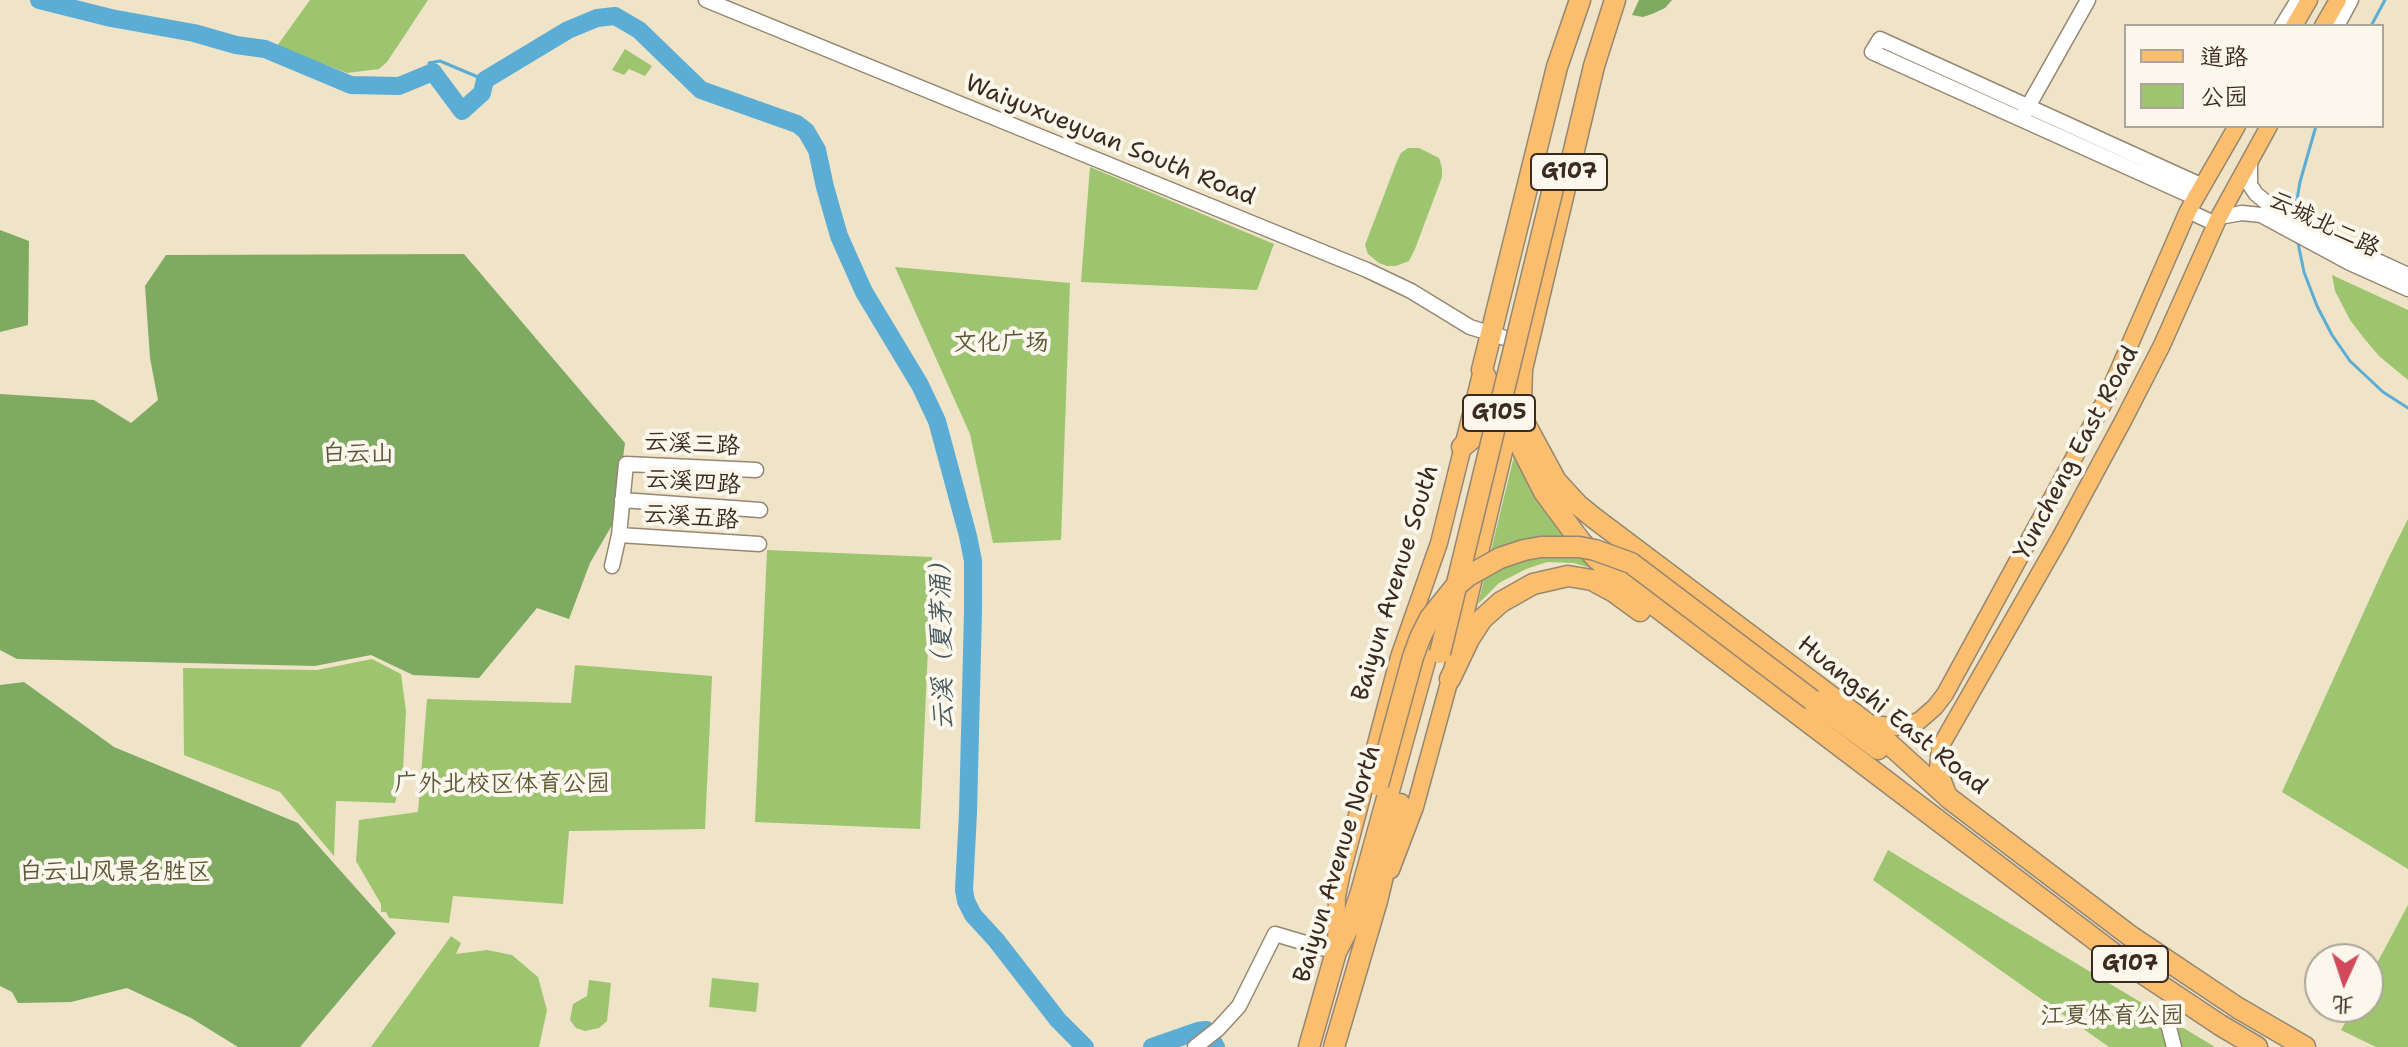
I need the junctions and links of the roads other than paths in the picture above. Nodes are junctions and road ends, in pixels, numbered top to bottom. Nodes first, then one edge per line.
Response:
1 (706, 0) edge
2 (1580, 0) edge
3 (1592, 0) edge
4 (1602, 0) edge
5 (1615, 0) edge
6 (2088, 0) edge
7 (2298, 0) edge
8 (2309, 0) edge
9 (2338, 0) edge
10 (2351, 0) edge
11 (2283, 24) edge
12 (2295, 24) edge
13 (2324, 24) edge
14 (2338, 24) edge
15 (2025, 113) junction
16 (2236, 128) edge
17 (2268, 128) edge
18 (2250, 162) junction
19 (1552, 171) junction
20 (2196, 198) junction
21 (2275, 214) junction
22 (2217, 220) junction
23 (2353, 257) junction
24 (2408, 275) edge
25 (2408, 289) edge
26 (1491, 335) junction
27 (1528, 346) junction
28 (1522, 369) junction
29 (1482, 370) junction
30 (1510, 427) junction
31 (1530, 436) junction
32 (1462, 447) junction
33 (1505, 451) junction
34 (756, 470) dead end
35 (622, 500) junction
36 (760, 510) dead end
37 (619, 535) junction
38 (759, 544) dead end
39 (1657, 564) junction
40 (612, 566) dead end
41 (1633, 589) junction
42 (1434, 652) junction
43 (1450, 679) junction
44 (1945, 694) junction
45 (1965, 704) junction
46 (1785, 706) junction
47 (1865, 722) junction
48 (1950, 799) junction
49 (1377, 901) junction
50 (1336, 952) junction
51 (2182, 999) junction
52 (1198, 1045) edge
53 (1309, 1047) edge
54 (1334, 1047) edge
55 (2174, 1047) edge
56 (2257, 1047) edge
57 (2305, 1047) edge

1 - 26 street, Waiyuxueyuan South Road
2 - 26 highway, Baiyun Avenue South / G107
3 - 19 highway, G105
4 - 19 highway, G105
5 - 27 highway, G107
6 - 15 street
7 - 11 street
8 - 12 main road
9 - 13 main road
10 - 14 street
15 - 15 street
15 - 20 street
16 - 20 main road, Yuncheng East Road
17 - 18 main road, Yuncheng East Road
18 - 21 street, 云城北二路
18 - 22 main road, Yuncheng East Road
19 - 42 highway, G105, bridge
20 - 22 street
20 - 44 main road, Yuncheng East Road
21 - 22 street, 云城北二路
21 - 23 street, 云城北二路
22 - 45 main road, Yuncheng East Road
23 - 24 street, 云城北二路
23 - 25 street, 云城北二路
26 - 27 street, Waiyuxueyuan South Road
26 - 29 highway, Baiyun Avenue South / G107
27 - 28 highway, G107
28 - 30 main road
28 - 31 highway, Huangshi East Road / G107
29 - 30 highway, G107
29 - 32 main road, Baiyun Avenue South
30 - 31 highway
30 - 32 highway
30 - 33 main road
30 - 41 highway, G107
31 - 39 highway, Huangshi East Road / G107
32 - 33 main road
32 - 50 main road, Baiyun Avenue South
33 - 43 main road
34 - 35 street, 云溪三路
35 - 36 street, 云溪四路
35 - 37 street
37 - 38 street, 云溪五路
37 - 40 street
39 - 41 highway
39 - 47 highway, Huangshi East Road / G107
41 - 46 highway, G107
42 - 49 highway, Baiyun Avenue North / G105
42 - 50 highway, Baiyun Avenue North / G105
43 - 46 highway
43 - 49 main road
44 - 45 street
44 - 47 main road, Yuncheng East Road
45 - 48 main road, Yuncheng East Road
46 - 51 highway, G107
47 - 48 highway, Huangshi East Road / G107
48 - 50 highway, bridge
48 - 57 highway, Huangshi East Road / G107
49 - 54 highway, Baiyun Avenue North / G105
50 - 52 street
50 - 53 highway, Baiyun Avenue North / G105
51 - 55 street
51 - 56 highway, G107

